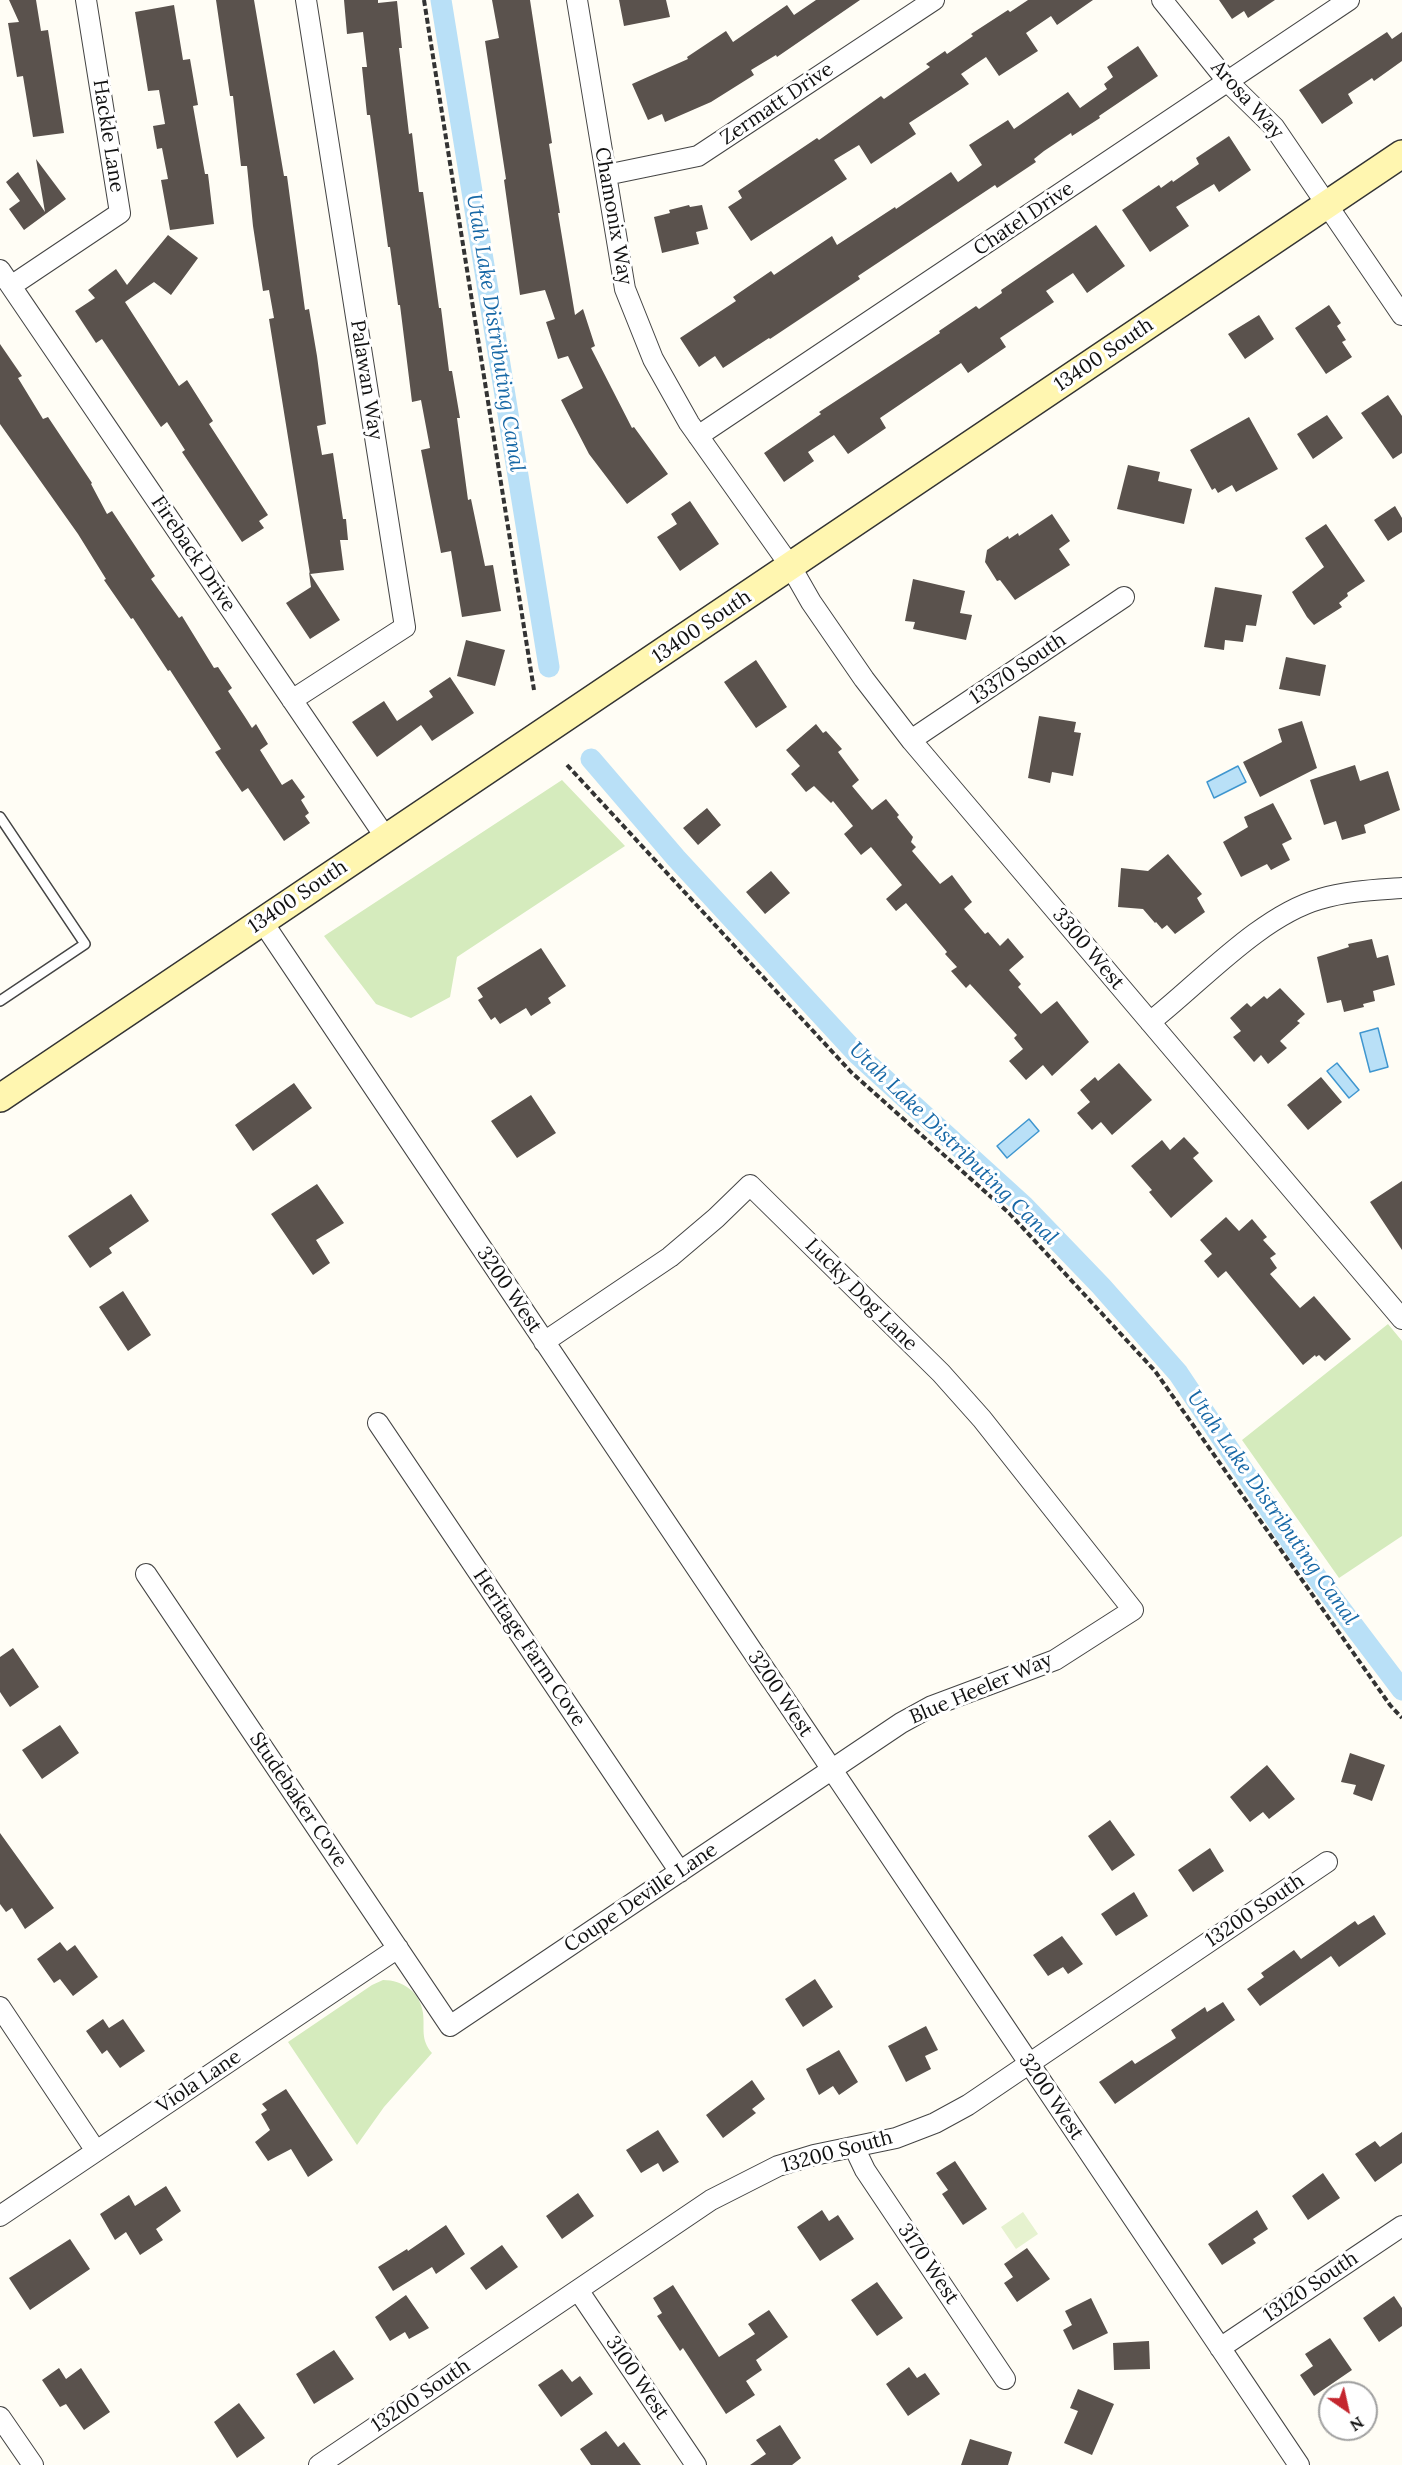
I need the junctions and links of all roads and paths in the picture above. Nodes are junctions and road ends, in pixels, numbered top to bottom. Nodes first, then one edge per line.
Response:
1 (86, 0) edge
2 (306, 0) edge
3 (424, 0) edge
4 (577, 0) edge
5 (933, 0) edge
6 (1162, 0) edge
7 (1348, 0) edge
8 (1228, 82) junction
9 (1402, 154) edge
10 (606, 175) junction
11 (1328, 204) junction
12 (6, 278) edge
13 (1402, 315) edge
14 (698, 436) junction
15 (790, 567) junction
16 (1124, 597) dead end
17 (534, 690) dead end
18 (292, 700) junction
19 (911, 740) junction
20 (567, 765) dead end
21 (0, 817) edge
22 (386, 838) junction
23 (1402, 888) edge
24 (262, 921) junction
25 (0, 1001) edge
26 (1150, 1022) junction
27 (0, 1098) edge
28 (1402, 1319) edge
29 (544, 1342) junction
30 (378, 1423) dead end
31 (146, 1574) dead end
32 (1133, 1610) joint
33 (1402, 1718) edge
34 (831, 1770) junction
35 (1327, 1862) dead end
36 (680, 1872) junction
37 (398, 1948) junction
38 (0, 2007) edge
39 (450, 2026) joint
40 (1029, 2063) junction
41 (854, 2147) junction
42 (96, 2151) junction
43 (0, 2216) edge
44 (1402, 2226) edge
45 (578, 2290) junction
46 (1220, 2348) junction
47 (1005, 2379) dead end
48 (0, 2417) edge
49 (33, 2465) edge
50 (320, 2465) edge
51 (696, 2465) edge
52 (1299, 2465) edge

1 - 12 street, Hackle Lane
2 - 18 street, Palawan Way
3 - 17 path
4 - 10 street, Chamonix Way
5 - 10 street, Zermatt Drive
6 - 8 street, Arosa Way
7 - 8 street, Chatel Drive
8 - 11 street, Arosa Way
8 - 14 street, Chatel Drive
9 - 11 main road, 13400 South
10 - 14 street, Chamonix Way
11 - 13 street, Arosa Way
11 - 15 main road, 13400 South
12 - 18 street, Fireback Drive
14 - 15 street, Chamonix Way
15 - 19 street, 3300 West
15 - 22 main road, 13400 South
16 - 19 street, 13370 South
18 - 22 street, Fireback Drive
19 - 26 street, 3300 West
20 - 33 path
21 - 25 lane
22 - 24 main road, 13400 South
23 - 26 street
24 - 27 main road, 13400 South
24 - 29 street, 3200 West
26 - 28 street, 3300 West
29 - 32 street, Lucky Dog Lane
29 - 34 street, 3200 West
30 - 36 street, Heritage Farm Cove
31 - 37 street, Studebaker Cove
32 - 34 street, Blue Heeler Way
34 - 36 street, Coupe Deville Lane
34 - 40 street, 3200 West
35 - 40 street, 13200 South
36 - 39 street, Coupe Deville Lane
37 - 39 street, Studebaker Cove
37 - 42 street, Viola Lane
38 - 42 street
40 - 41 street, 13200 South
40 - 46 street, 3200 West
41 - 45 street, 13200 South
41 - 47 street, 3170 West
42 - 43 street, Viola Lane
44 - 46 street, 13120 South
45 - 50 street, 13200 South
45 - 51 street, 3100 West
46 - 52 street, 3200 West
48 - 49 street

